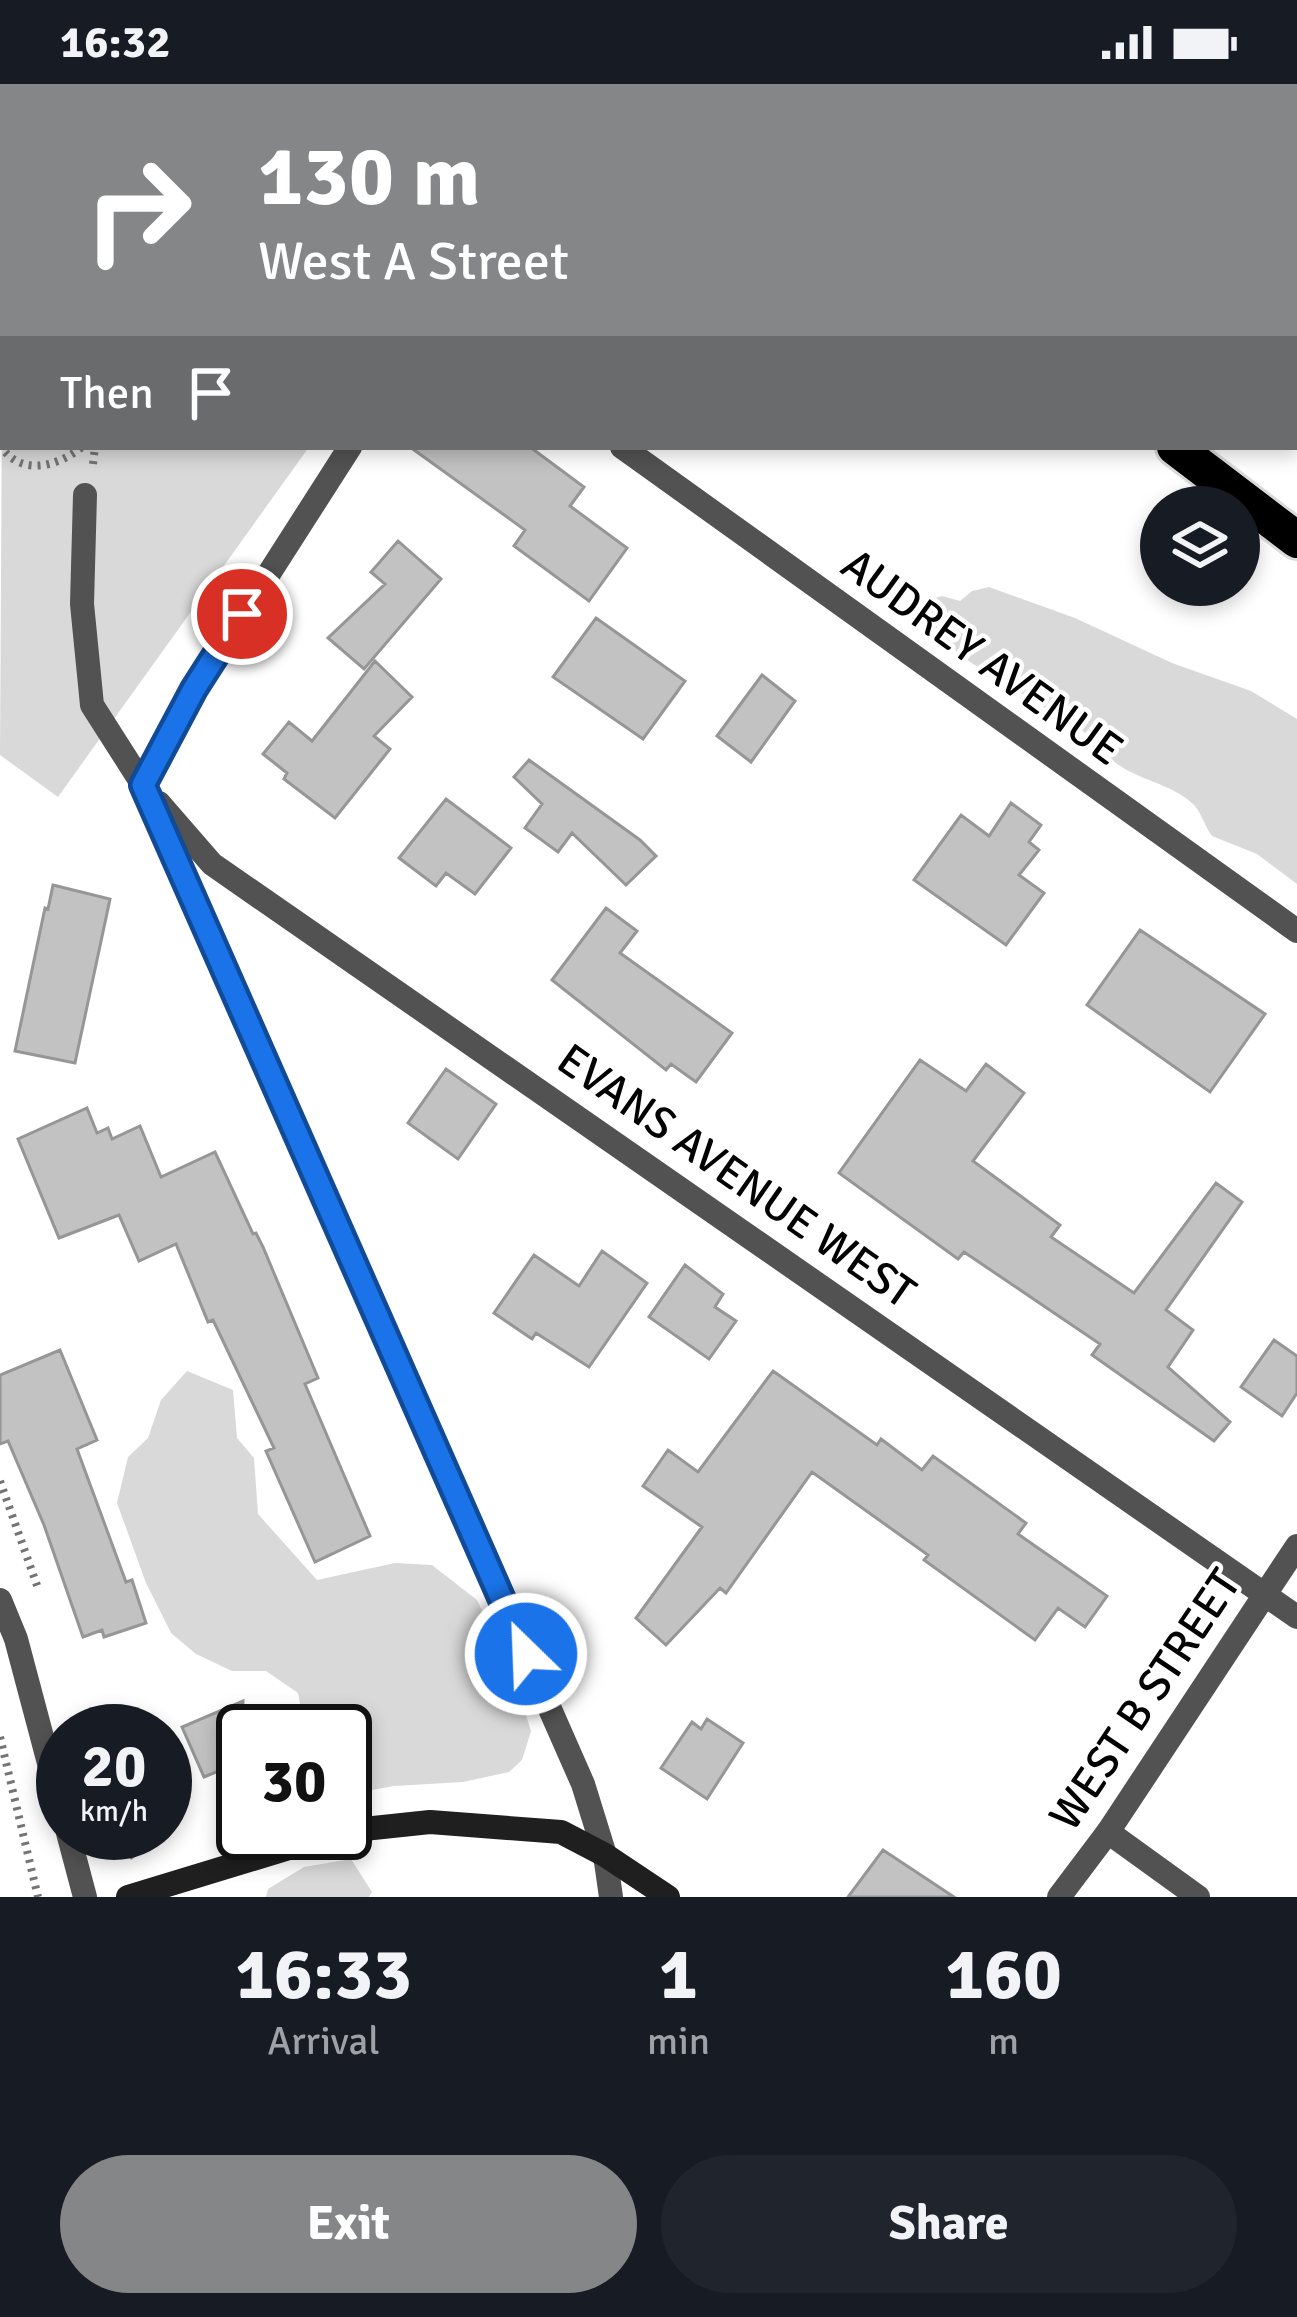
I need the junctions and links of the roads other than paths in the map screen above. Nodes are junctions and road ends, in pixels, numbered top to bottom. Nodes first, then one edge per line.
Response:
1 (348, 450) edge
2 (626, 450) edge
3 (1179, 450) edge
4 (85, 495) dead end
5 (1297, 540) edge
6 (143, 785) junction
7 (1297, 931) edge
8 (1297, 1546) edge
9 (1265, 1594) junction
10 (0, 1600) edge
11 (1297, 1617) edge
12 (36, 1714) edge
13 (372, 1829) edge
14 (1108, 1832) junction
15 (605, 1855) junction
16 (75, 1860) edge
17 (250, 1860) edge
18 (85, 1897) edge
19 (128, 1897) edge
20 (611, 1897) edge
21 (668, 1897) edge
22 (1059, 1897) edge
23 (1198, 1897) edge

1 - 6 street
2 - 7 street, AUDREY AVENUE
3 - 5 highway
4 - 6 street
6 - 9 street, EVANS AVENUE WEST
6 - 15 street
8 - 9 street, WEST B STREET
9 - 11 street, EVANS AVENUE WEST
9 - 14 street, WEST B STREET
10 - 12 street
13 - 15 main road
14 - 22 street, WEST B STREET
14 - 23 street
15 - 20 street
15 - 21 main road
16 - 18 street
17 - 19 main road

